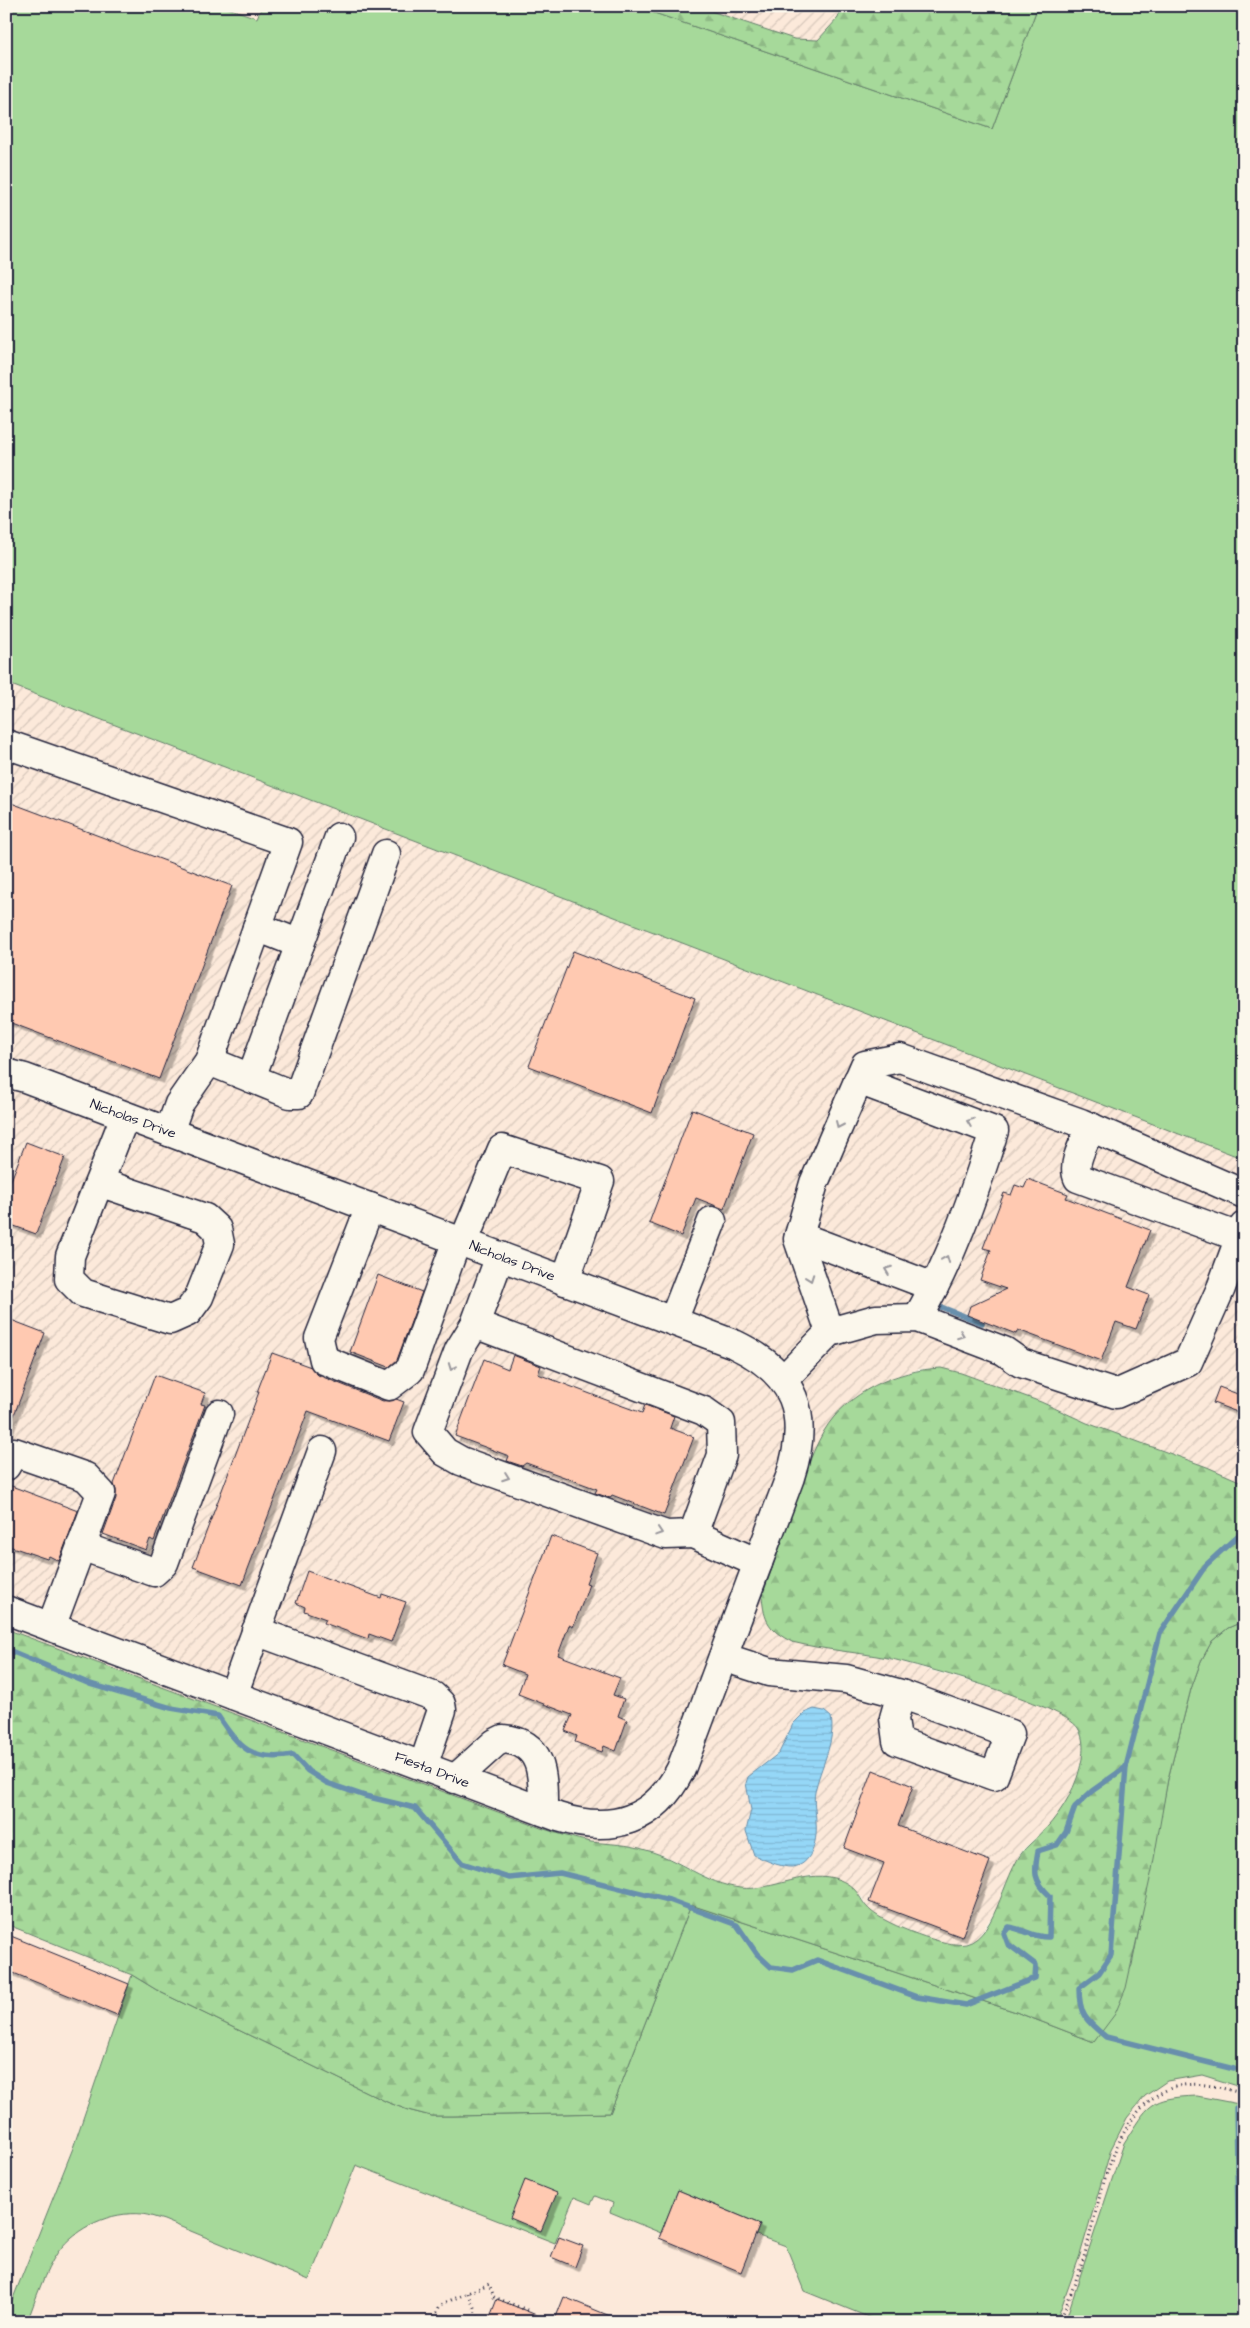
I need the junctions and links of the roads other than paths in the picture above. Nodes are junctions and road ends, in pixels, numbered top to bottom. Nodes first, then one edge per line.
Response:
1 (6, 744) edge
2 (339, 837) dead end
3 (386, 854) dead end
4 (257, 927) junction
5 (300, 944) junction
6 (209, 1061) junction
7 (6, 1074) edge
8 (251, 1078) junction
9 (858, 1080) junction
10 (125, 1116) junction
11 (1091, 1127) junction
12 (169, 1132) junction
13 (99, 1182) junction
14 (1244, 1194) edge
15 (370, 1207) junction
16 (712, 1221) dead end
17 (1242, 1231) edge
18 (799, 1236) junction
19 (460, 1241) junction
20 (500, 1256) junction
21 (565, 1281) junction
22 (934, 1287) junction
23 (917, 1318) junction
24 (673, 1321) junction
25 (475, 1324) junction
26 (830, 1332) junction
27 (783, 1380) junction
28 (219, 1414) dead end
29 (322, 1451) dead end
30 (6, 1466) edge
31 (693, 1534) junction
32 (81, 1546) junction
33 (758, 1563) junction
34 (741, 1608) joint
35 (6, 1610) edge
36 (51, 1627) junction
37 (256, 1631) junction
38 (723, 1657) junction
39 (901, 1694) dead end
40 (233, 1695) junction
41 (423, 1766) junction
42 (455, 1779) junction
43 (543, 1811) junction

1 - 4 street
2 - 5 street
3 - 8 street
4 - 5 street
4 - 6 street
5 - 8 street
6 - 8 street
6 - 12 street
7 - 10 street, Nicholas Drive
9 - 11 street
9 -> 18 street
22 -> 9 street
10 - 12 street, Nicholas Drive
10 - 13 street
11 - 14 street
11 - 17 street
12 - 15 street, Nicholas Drive
13 - 13 street
15 - 19 street, Nicholas Drive
15 - 19 street
16 - 24 street
23 -> 17 street
22 -> 18 street
18 -> 26 street
19 - 20 street, Nicholas Drive
19 - 21 street
20 - 21 street, Nicholas Drive
20 - 25 street
21 - 24 street, Nicholas Drive
22 - 23 street
23 - 26 street
24 - 27 street, Nicholas Drive
25 - 31 street
25 -> 31 street
26 - 27 street
27 - 33 street, Nicholas Drive
28 - 32 street
29 - 37 street
30 - 32 street
31 - 33 street
32 - 36 street
33 - 34 street, Nicholas Drive
34 - 38 street, Fiesta Drive
35 - 36 street, Fiesta Drive
36 - 40 street, Fiesta Drive
37 - 40 street
37 - 41 street
38 - 39 street
38 - 43 street, Fiesta Drive
40 - 41 street, Fiesta Drive
41 - 42 street, Fiesta Drive
42 - 43 street, Fiesta Drive
42 - 43 street

